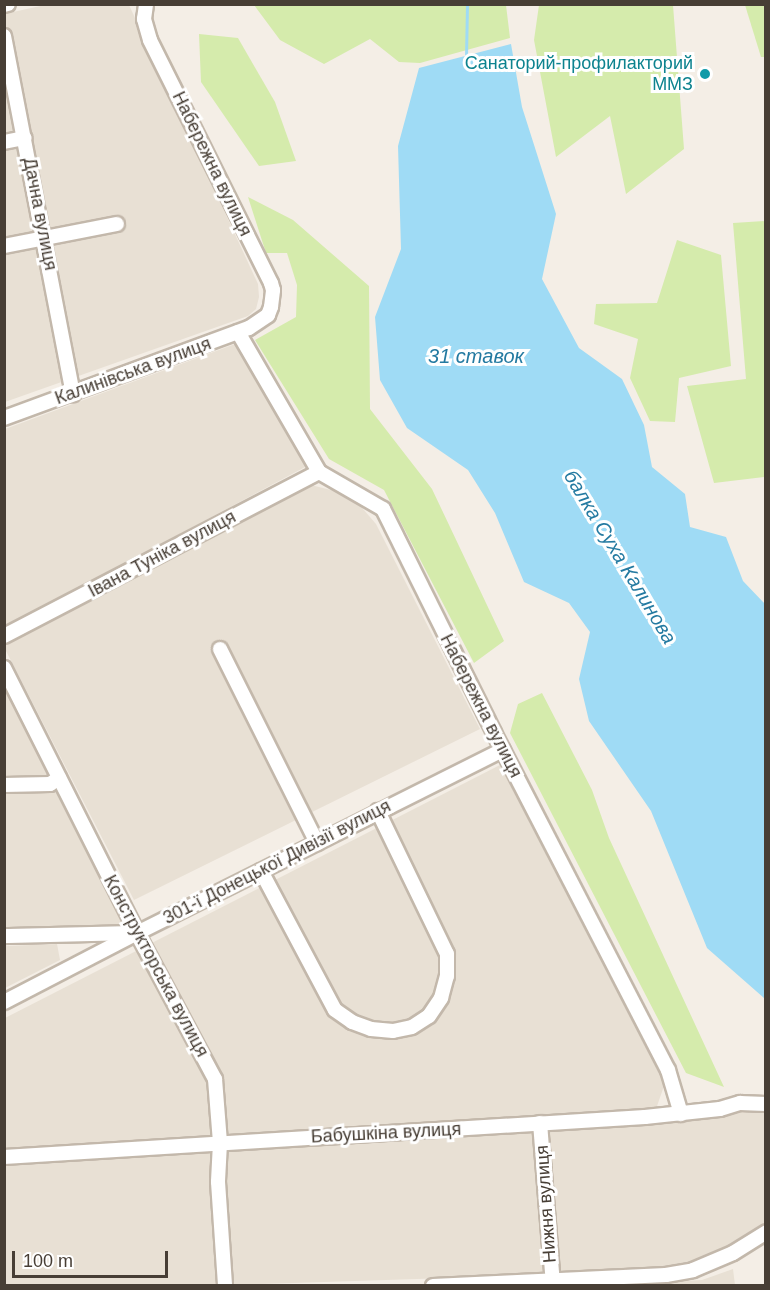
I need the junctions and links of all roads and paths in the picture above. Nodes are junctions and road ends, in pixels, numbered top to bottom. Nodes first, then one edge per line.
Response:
1 (146, 4) edge
2 (4, 36) edge
3 (25, 138) junction
4 (4, 142) edge
5 (117, 224) dead end
6 (45, 239) junction
7 (4, 246) edge
8 (261, 321) joint
9 (238, 332) junction
10 (73, 394) junction
11 (4, 418) edge
12 (319, 472) junction
13 (4, 636) edge
14 (220, 649) dead end
15 (4, 668) edge
16 (503, 750) junction
17 (59, 778) junction
18 (4, 785) edge
19 (378, 811) junction
20 (317, 843) junction
21 (261, 871) junction
22 (136, 933) junction
23 (4, 936) edge
24 (4, 1002) edge
25 (765, 1104) edge
26 (681, 1114) junction
27 (540, 1123) junction
28 (220, 1143) junction
29 (4, 1157) edge
30 (765, 1232) edge
31 (553, 1284) edge
32 (225, 1286) edge
33 (433, 1286) edge

1 - 8 street, Набережна вулиця
2 - 3 street, Дачна вулиця
3 - 4 street
3 - 6 street, Дачна вулиця
5 - 6 street
6 - 7 street
6 - 10 street, Дачна вулиця
8 - 9 street, Калинівська вулиця
9 - 10 street, Калинівська вулиця
9 - 12 street, Набережна вулиця
10 - 11 street, Калинівська вулиця
12 - 13 street, Івана Туніка вулиця
12 - 16 street, Набережна вулиця
14 - 20 street
15 - 17 street, Конструкторська вулиця
16 - 19 street, 301-ї Донецької Дивізії вулиця
16 - 26 street, Набережна вулиця
17 - 18 street
17 - 22 street, Конструкторська вулиця
19 - 20 street, 301-ї Донецької Дивізії вулиця
19 - 21 street
20 - 21 street, 301-ї Донецької Дивізії вулиця
21 - 22 street, 301-ї Донецької Дивізії вулиця
22 - 23 street, 301-ї Донецької Дивізії вулиця
22 - 24 street
22 - 28 street, Конструкторська вулиця
25 - 26 street, Бабушкіна вулиця
26 - 27 street, Бабушкіна вулиця
27 - 28 street, Бабушкіна вулиця
27 - 31 street, Нижня вулиця
28 - 29 street, Бабушкіна вулиця
28 - 32 street, Конструкторська вулиця
30 - 31 street
31 - 33 street

